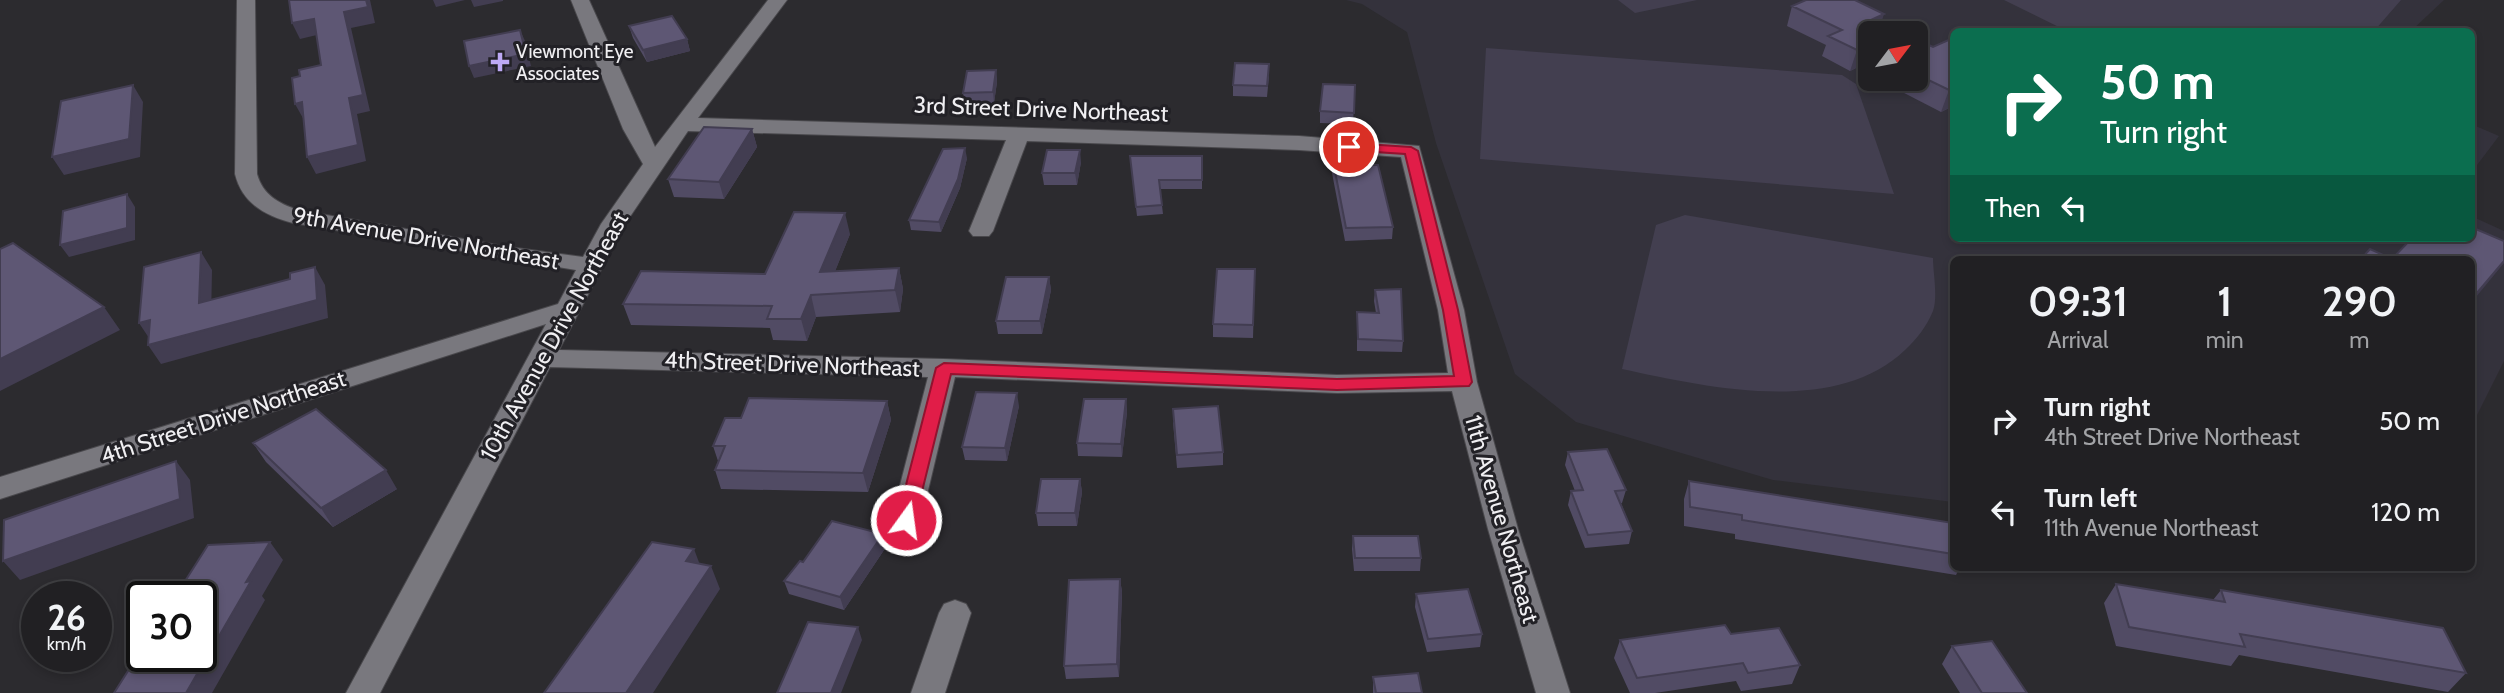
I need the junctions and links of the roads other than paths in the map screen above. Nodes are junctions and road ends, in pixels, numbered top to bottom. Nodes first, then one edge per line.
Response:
1 (246, 0) edge
2 (580, 0) edge
3 (778, 0) edge
4 (681, 124) junction
5 (1019, 134) junction
6 (1399, 150) joint
7 (653, 163) junction
8 (982, 231) dead end
9 (591, 265) junction
10 (568, 309) junction
11 (541, 358) junction
12 (944, 368) junction
13 (1463, 382) junction
14 (0, 488) edge
15 (906, 520) dead end
16 (955, 613) dead end
17 (363, 693) edge
18 (928, 693) edge
19 (1553, 693) edge

1 - 9 street, 9th Avenue Drive Northeast
2 - 7 street
3 - 4 street, 10th Avenue Drive Northeast
4 - 5 street, 3rd Street Drive Northeast
4 - 7 street, 10th Avenue Drive Northeast
5 - 6 street, 3rd Street Drive Northeast
5 - 8 street
6 - 13 street, 11th Avenue Northeast
7 - 9 street, 10th Avenue Drive Northeast
9 - 10 street, 10th Avenue Drive Northeast
10 - 11 street, 10th Avenue Drive Northeast
10 - 14 street, 4th Street Drive Northeast
11 - 12 street, 4th Street Drive Northeast
11 - 17 street, 10th Avenue Drive Northeast
12 - 13 street, 4th Street Drive Northeast
12 - 15 street
13 - 19 street, 11th Avenue Northeast
16 - 18 street

